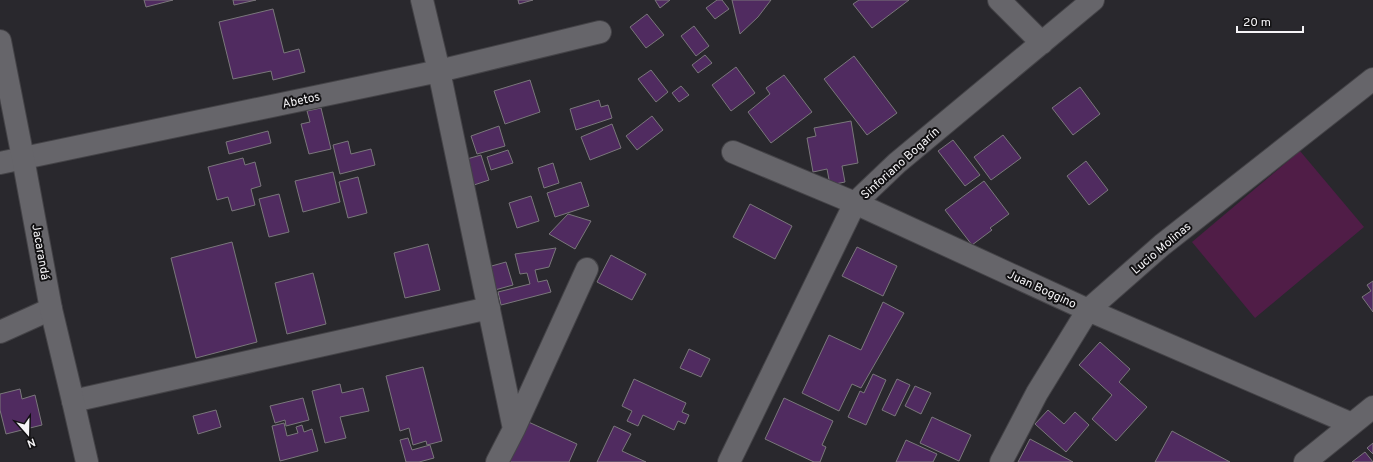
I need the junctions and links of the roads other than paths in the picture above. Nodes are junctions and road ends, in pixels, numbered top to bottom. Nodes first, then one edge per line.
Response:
1 (422, 0) edge
2 (999, 0) edge
3 (1093, 0) edge
4 (600, 32) dead end
5 (0, 41) edge
6 (1042, 43) junction
7 (439, 71) junction
8 (1373, 79) edge
9 (733, 152) dead end
10 (23, 158) junction
11 (0, 163) edge
12 (855, 204) junction
13 (587, 269) dead end
14 (489, 308) junction
15 (51, 309) junction
16 (1088, 310) junction
17 (0, 332) edge
18 (74, 401) junction
19 (1373, 407) edge
20 (1352, 424) junction
21 (514, 429) junction
22 (87, 462) edge
23 (497, 462) edge
24 (729, 462) edge
25 (1001, 462) edge
26 (1305, 462) edge

1 - 7 street
2 - 6 street
3 - 6 street, Sinforiano Bogarín
4 - 7 street, Abetos
5 - 10 street, Jacarandá
6 - 12 street, Sinforiano Bogarín
7 - 10 street, Abetos
7 - 14 street
8 - 16 street, Lucio Molinas
9 - 12 street, Juan Boggino
10 - 11 street, Abetos
10 - 15 street, Jacarandá
12 - 16 street, Juan Boggino
12 - 24 street, Sinforiano Bogarín
13 - 21 street
14 - 18 street
14 - 21 street
15 - 17 street
15 - 18 street, Jacarandá
16 - 20 street, Juan Boggino
16 - 25 street, Lucio Molinas
18 - 22 street, Jacarandá
19 - 20 street
20 - 26 street
21 - 23 street

